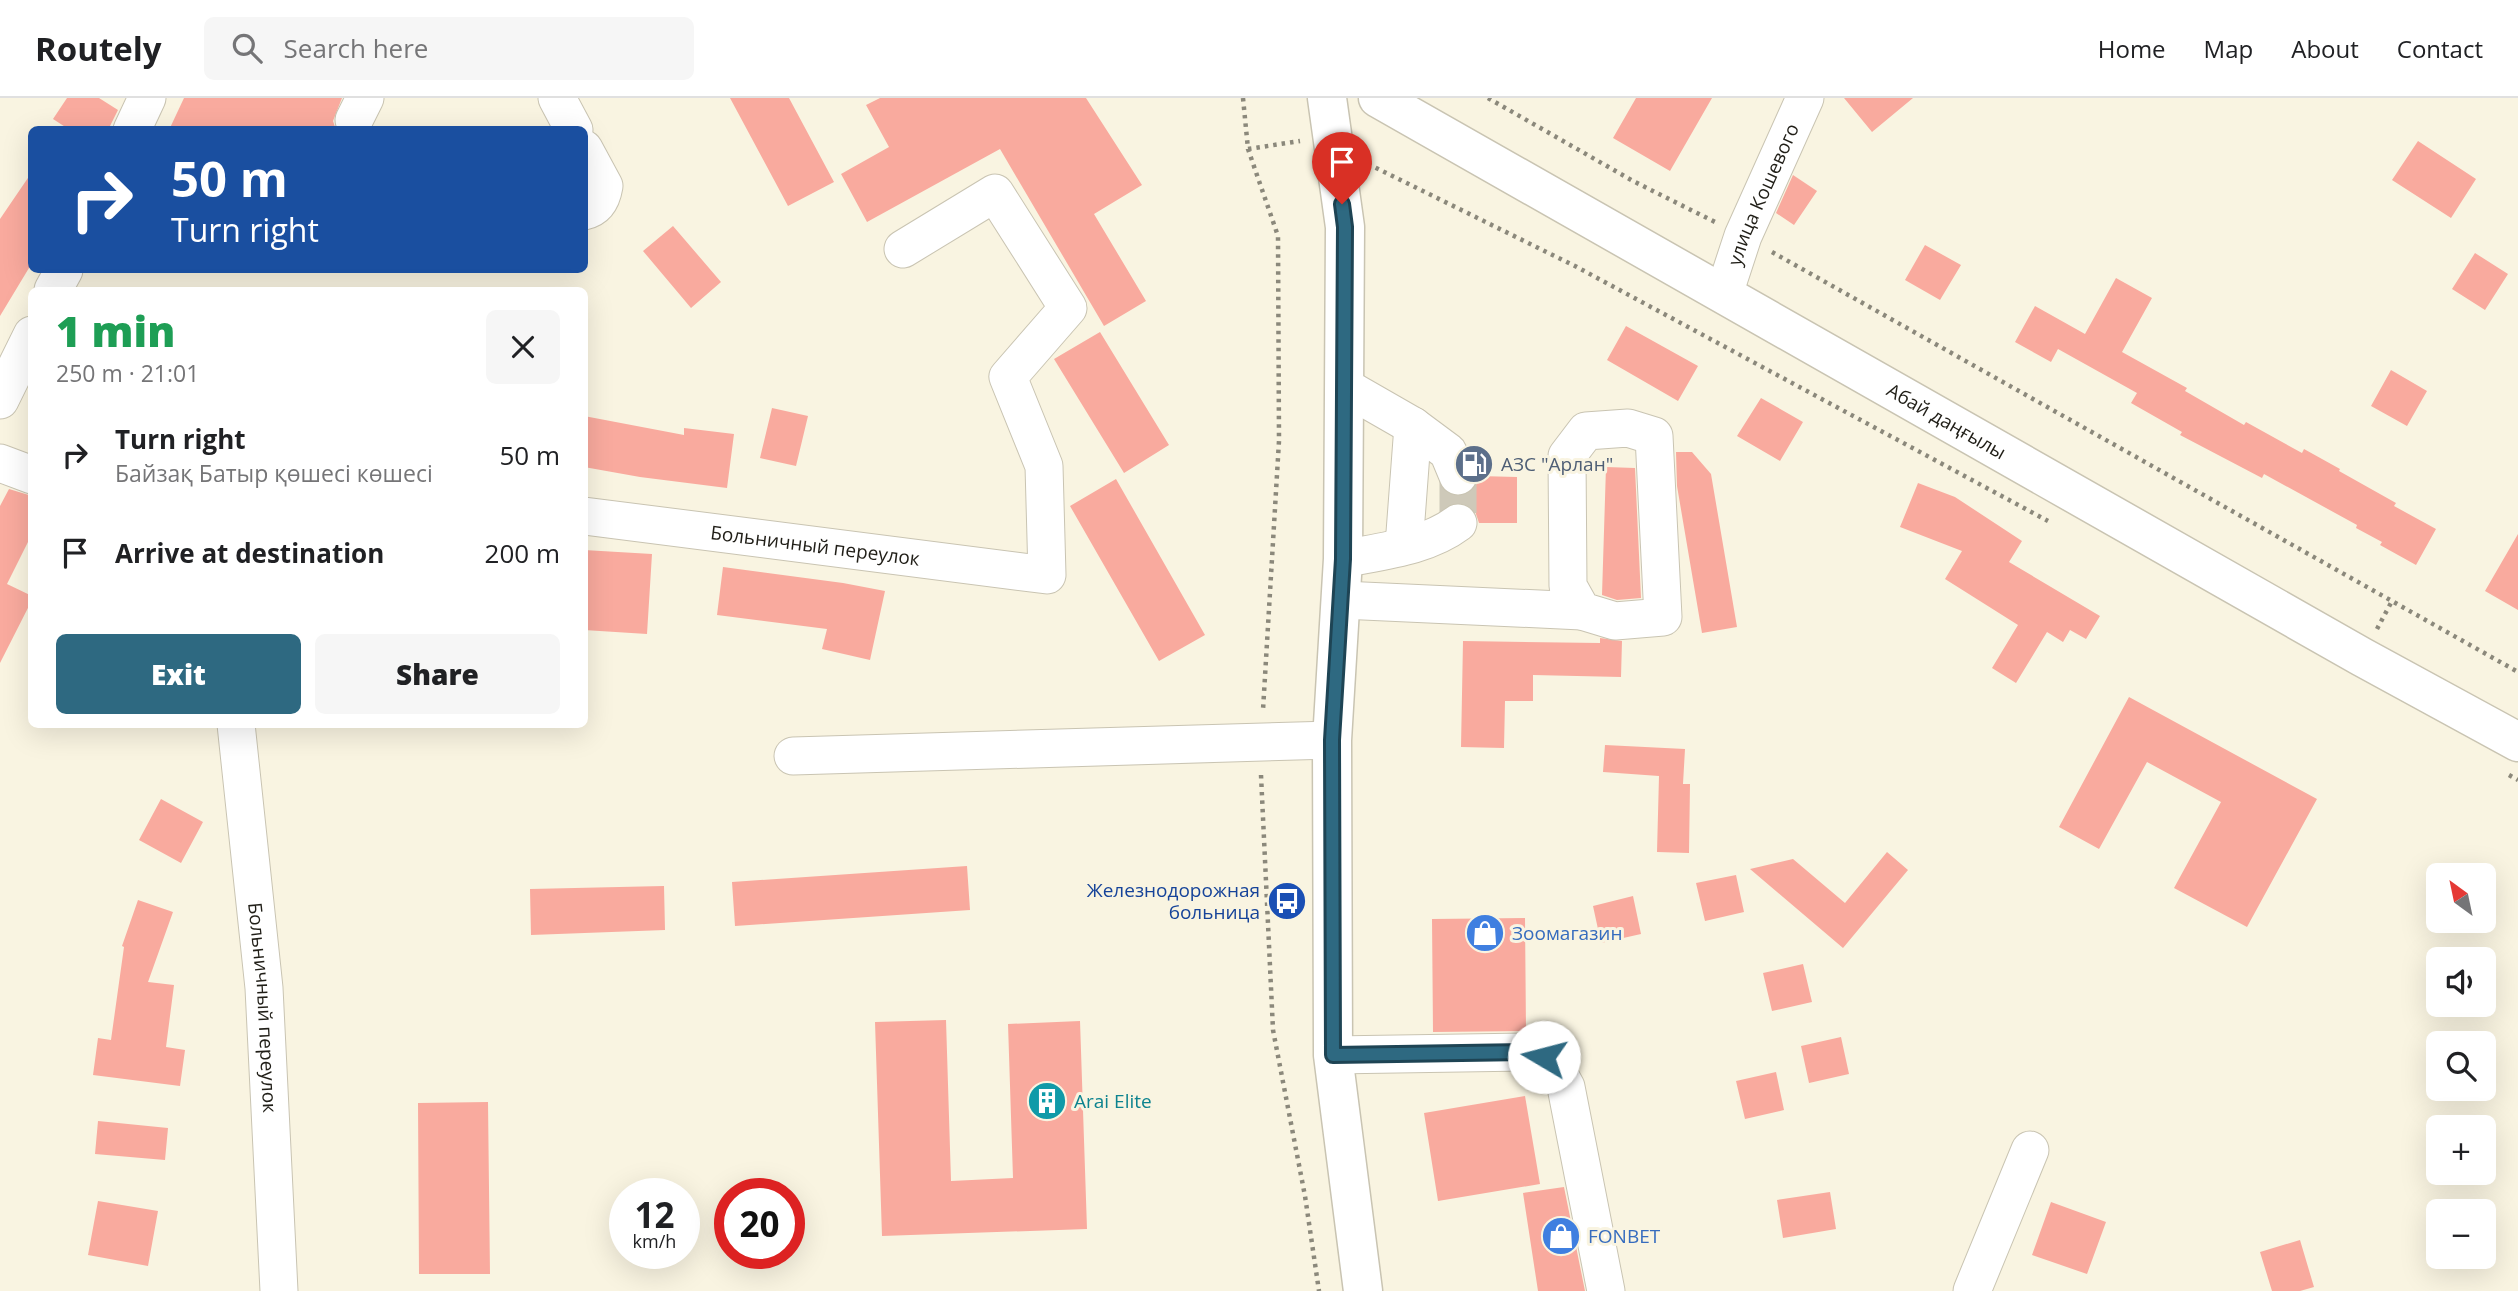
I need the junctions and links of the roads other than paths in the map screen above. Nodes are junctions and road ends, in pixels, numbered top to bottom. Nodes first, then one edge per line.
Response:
1 (147, 98) edge
2 (557, 98) edge
3 (1327, 98) edge
4 (1378, 98) edge
5 (1805, 98) edge
6 (134, 126) edge
7 (572, 126) edge
8 (588, 156) edge
9 (588, 209) edge
10 (903, 249) dead end
11 (1724, 294) junction
12 (28, 343) edge
13 (1345, 387) junction
14 (0, 400) edge
15 (1413, 426) junction
16 (0, 463) edge
17 (28, 474) edge
18 (1458, 476) tunnel mouth
19 (588, 517) edge
20 (1458, 523) dead end
21 (1404, 546) junction
22 (1343, 559) junction
23 (1342, 600) junction
24 (1582, 611) junction
25 (236, 728) edge
26 (1332, 740) junction
27 (793, 756) dead end
28 (2512, 758) edge
29 (1333, 1055) junction
30 (2030, 1150) dead end
31 (279, 1291) edge
32 (1363, 1291) edge
33 (1606, 1291) edge
34 (1972, 1291) edge

1 - 6 street
2 - 7 street
3 - 13 main road
4 - 11 main road, Абай даңғылы
5 - 11 street, улица Кошевого
8 - 9 street
10 - 19 street, Больничный переулок
11 - 28 main road, Абай даңғылы
12 - 14 street
13 - 15 street
13 - 22 main road
15 - 18 street
15 - 21 street
16 - 17 street
20 - 21 street
21 - 22 street
22 - 23 main road
23 - 24 street
23 - 26 main road
24 - 24 street
25 - 31 street, Больничный переулок
26 - 27 street
26 - 29 main road
29 - 32 main road
29 - 33 street
30 - 34 street

